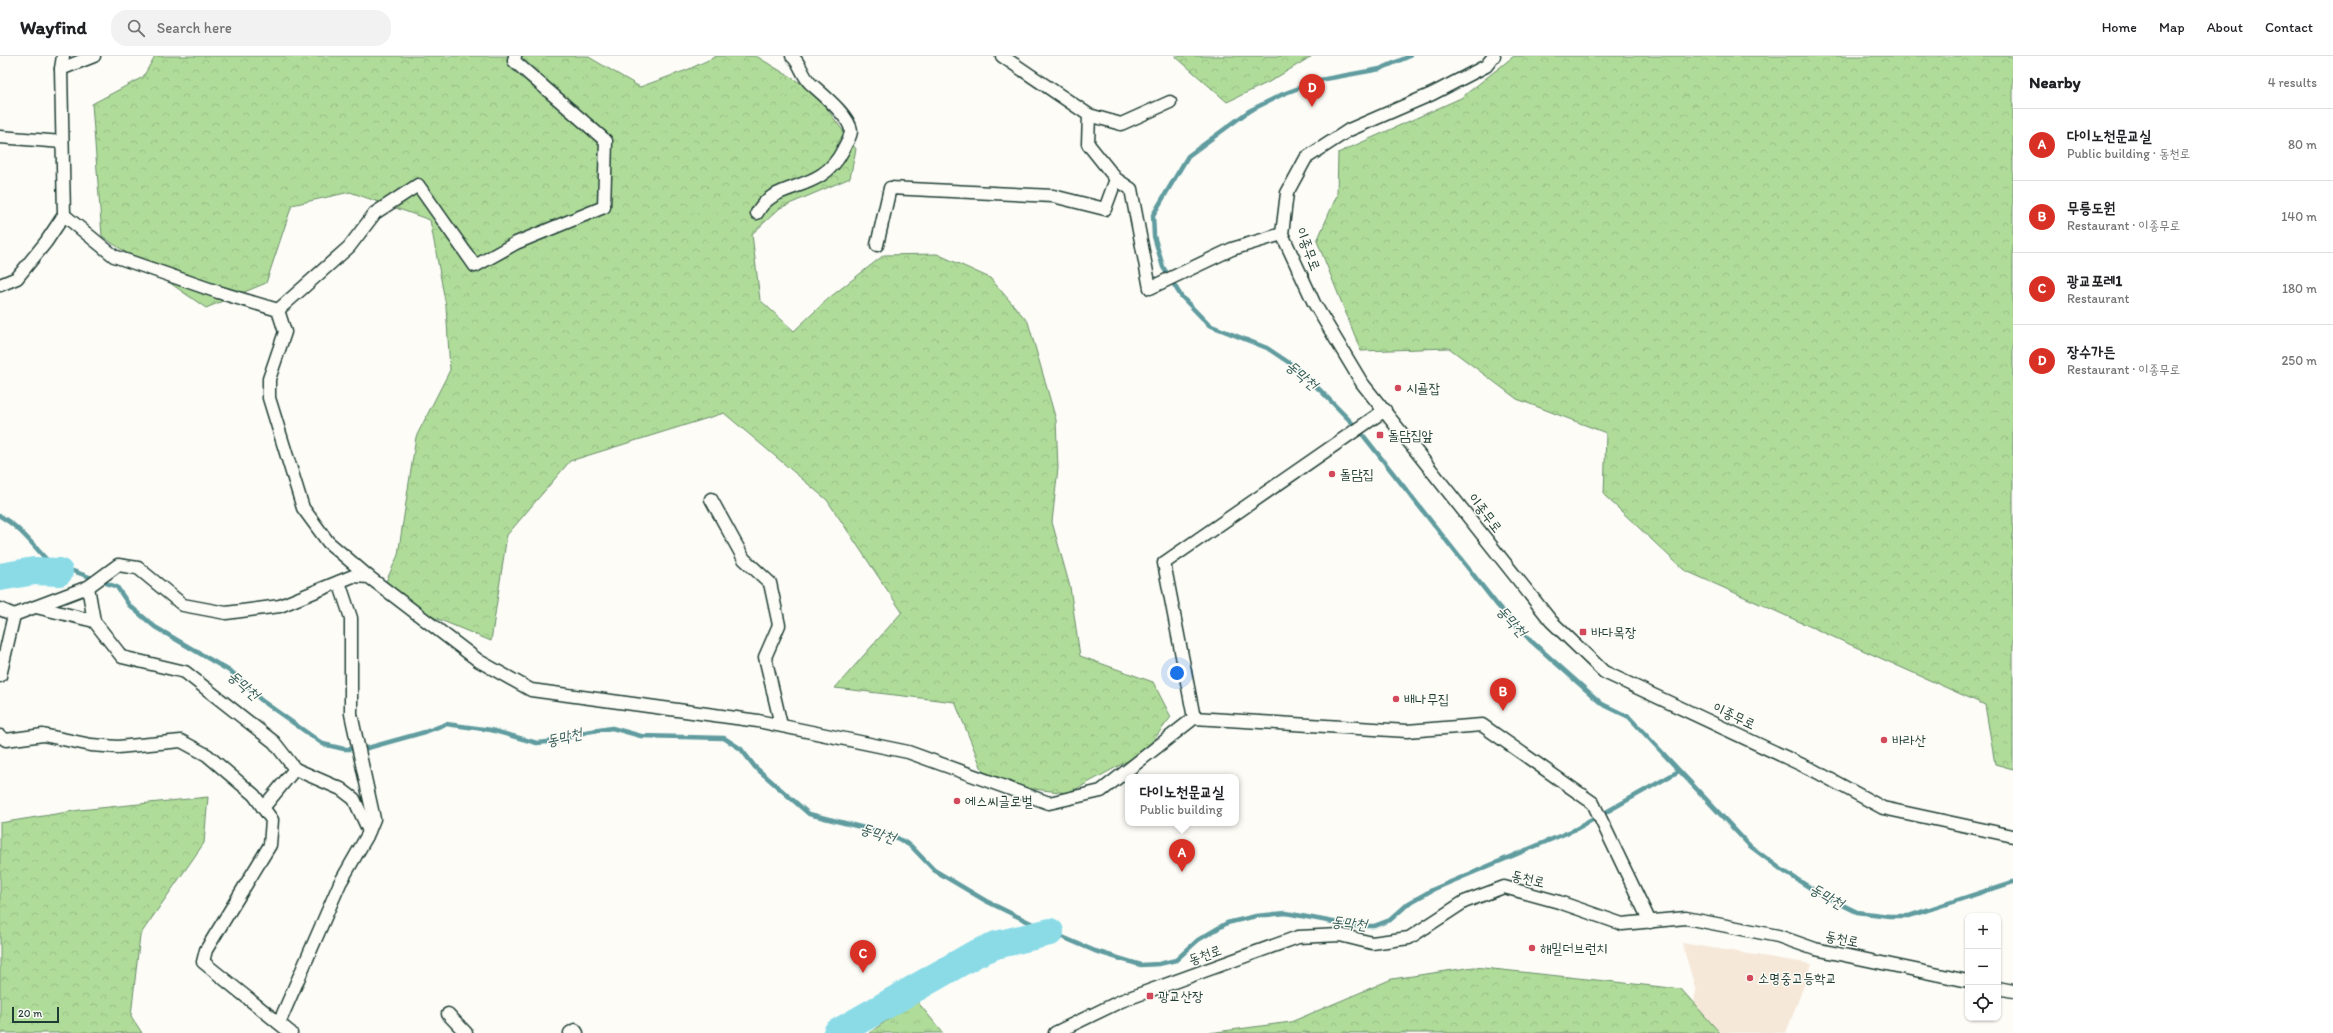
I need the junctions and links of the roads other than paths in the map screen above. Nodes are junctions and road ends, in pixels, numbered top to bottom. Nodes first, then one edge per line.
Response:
1 (63, 56) edge
2 (94, 56) edge
3 (515, 56) edge
4 (792, 56) edge
5 (1002, 56) edge
6 (1494, 56) edge
7 (61, 69) junction
8 (1170, 102) dead end
9 (1089, 115) junction
10 (0, 137) edge
11 (62, 142) junction
12 (1116, 179) junction
13 (757, 213) dead end
14 (64, 215) junction
15 (1282, 234) junction
16 (877, 245) dead end
17 (0, 285) edge
18 (278, 310) junction
19 (1385, 410) junction
20 (711, 499) dead end
21 (370, 577) junction
22 (338, 582) junction
23 (88, 586) junction
24 (36, 607) junction
25 (0, 609) edge
26 (14, 615) junction
27 (94, 621) junction
28 (0, 676) edge
29 (1194, 718) junction
30 (781, 725) junction
31 (0, 736) edge
32 (295, 769) junction
33 (263, 808) junction
34 (369, 831) junction
35 (2013, 836) edge
36 (1650, 922) junction
37 (1965, 981) edge
38 (2001, 989) edge
39 (2013, 991) edge
40 (448, 1014) dead end
41 (279, 1023) junction
42 (291, 1033) edge
43 (466, 1033) edge
44 (570, 1033) edge
45 (577, 1033) edge
46 (1055, 1033) edge

1 - 7 street
2 - 7 street
3 - 18 street
4 - 13 street
5 - 9 street
6 - 15 street, 이종무로
7 - 11 street
8 - 9 street
9 - 12 street
10 - 11 street
11 - 14 street
12 - 15 street
12 - 16 street
14 - 17 street
14 - 18 street
15 - 19 street, 이종무로
18 - 21 street
19 - 29 street
19 - 35 street, 이종무로
20 - 30 street
21 - 22 street
21 - 30 street
22 - 23 street
22 - 34 street
23 - 24 street
23 - 27 street
24 - 26 street
24 - 27 street
25 - 26 street
26 - 28 street
27 - 32 street
29 - 30 street
29 - 36 street
31 - 33 street
32 - 33 street
32 - 34 street
33 - 41 street
34 - 41 street
36 - 37 street, 동천로
36 - 46 street, 동천로
38 - 39 street
40 - 43 street
41 - 42 street
44 - 45 street

